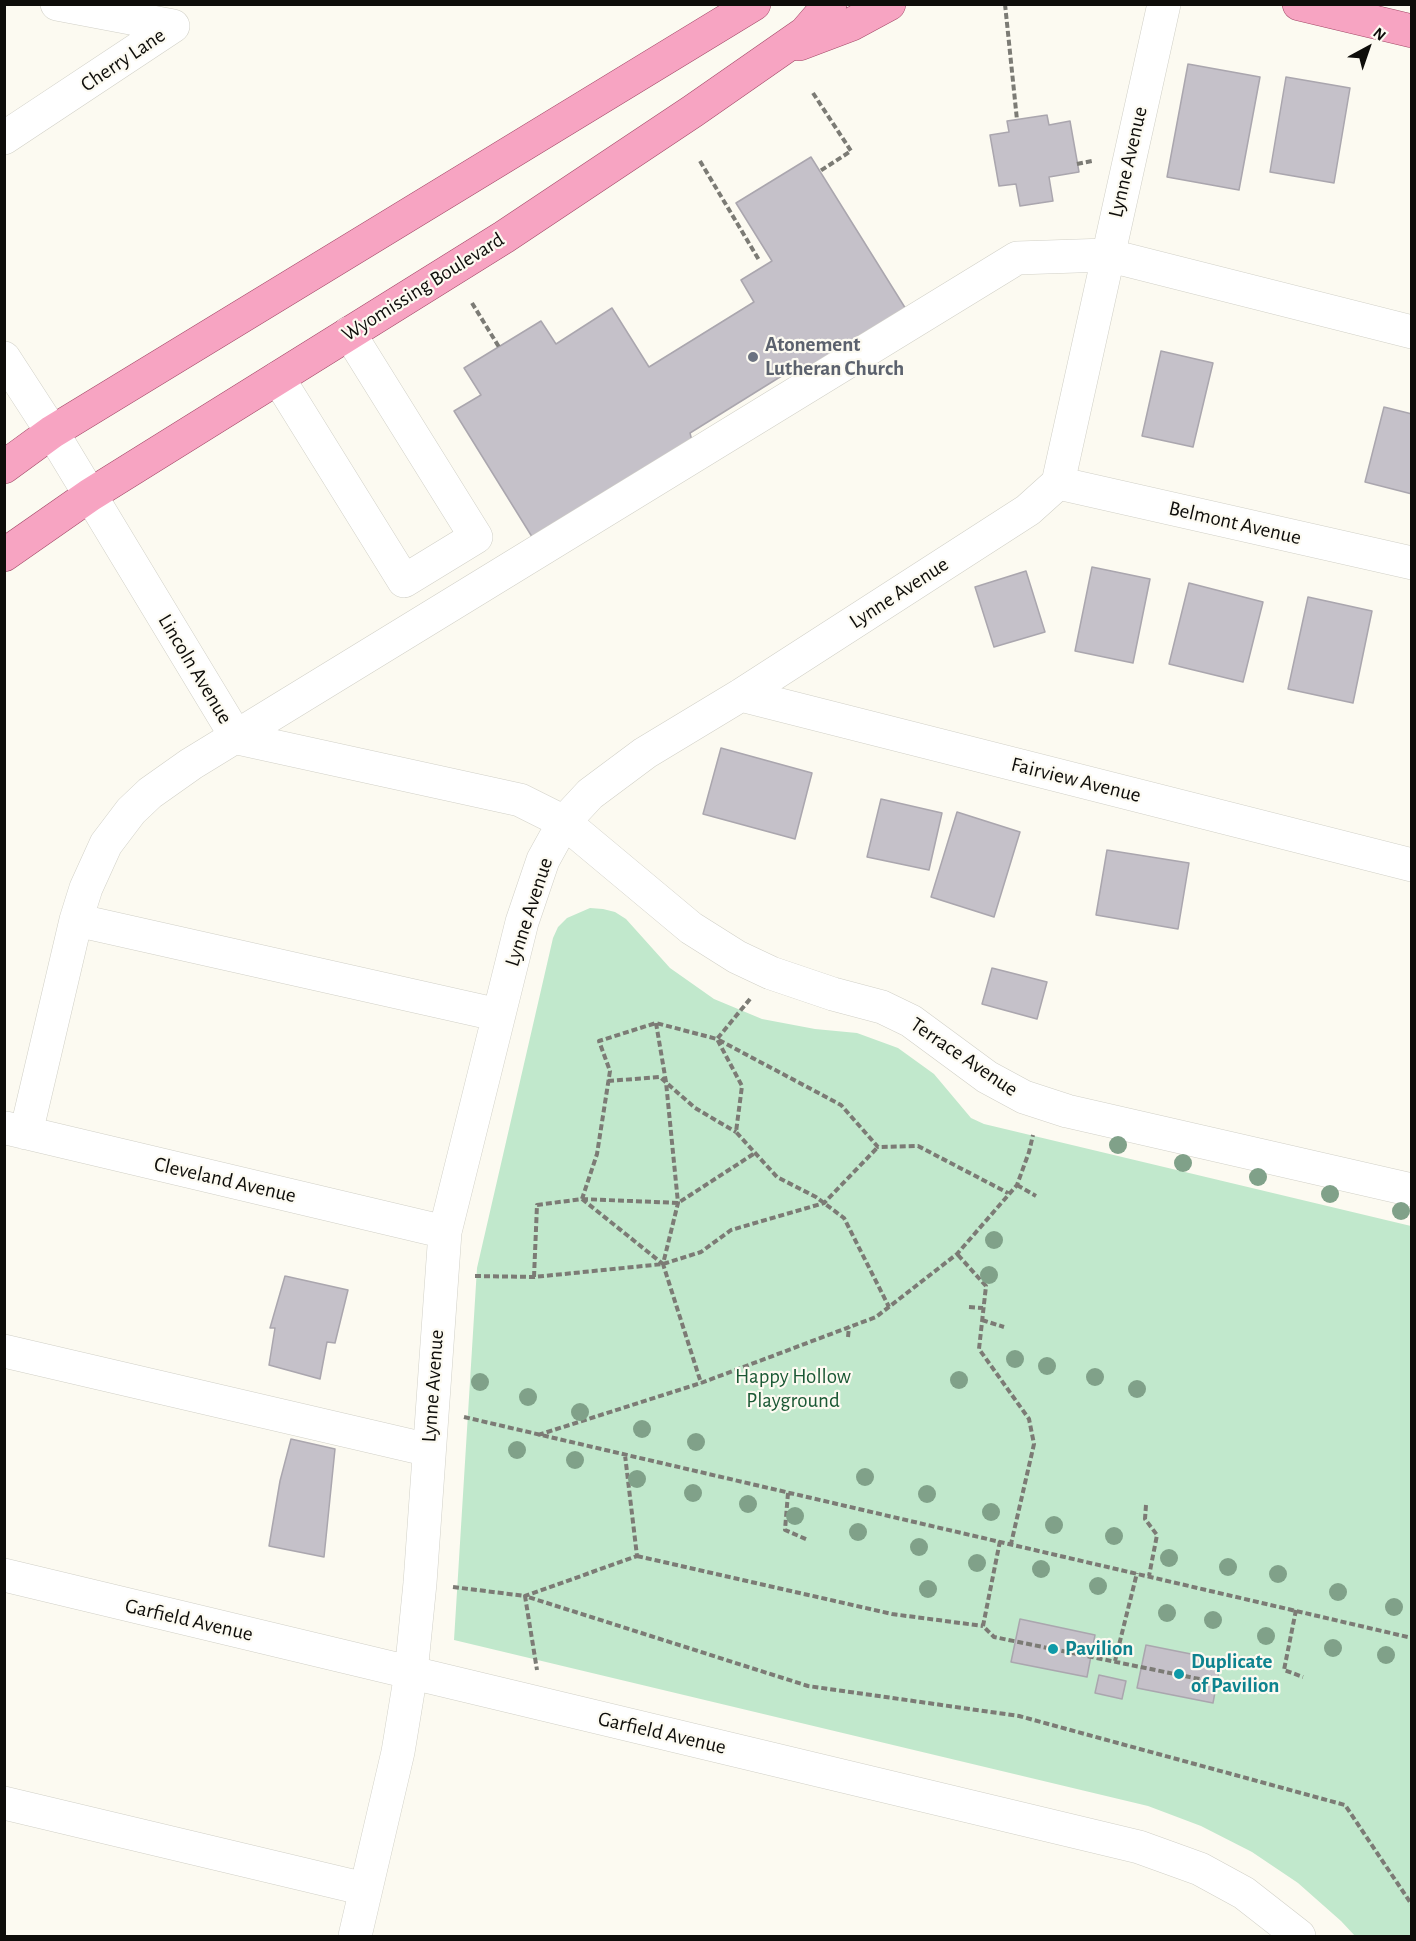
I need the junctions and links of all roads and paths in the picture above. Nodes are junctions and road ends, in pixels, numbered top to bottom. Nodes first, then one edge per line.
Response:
1 (57, 4) edge
2 (754, 4) edge
3 (830, 4) edge
4 (889, 4) edge
5 (1005, 4) edge
6 (1164, 4) edge
7 (1299, 4) edge
8 (1412, 31) edge
9 (783, 50) junction
10 (813, 93) dead end
11 (1017, 120) dead end
12 (4, 138) edge
13 (700, 161) dead end
14 (1092, 161) dead end
15 (1077, 164) dead end
16 (820, 171) dead end
17 (1107, 255) junction
18 (759, 260) dead end
19 (472, 303) dead end
20 (1412, 332) edge
21 (349, 333) junction
22 (499, 347) dead end
23 (4, 358) edge
24 (278, 378) junction
25 (52, 432) junction
26 (4, 467) edge
27 (1058, 483) junction
28 (90, 495) junction
29 (4, 555) edge
30 (1412, 563) edge
31 (741, 695) junction
32 (237, 738) junction
33 (564, 822) junction
34 (1412, 865) edge
35 (76, 921) junction
36 (771, 973) junction
37 (499, 1015) junction
38 (656, 1023) junction
39 (717, 1040) junction
40 (608, 1081) junction
41 (666, 1082) junction
42 (15, 1130) edge
43 (736, 1132) junction
44 (879, 1147) junction
45 (1029, 1152) dead end
46 (756, 1153) junction
47 (1017, 1185) junction
48 (1412, 1190) edge
49 (1008, 1193) junction
50 (1036, 1196) dead end
51 (582, 1199) junction
52 (678, 1203) junction
53 (824, 1203) junction
54 (445, 1232) junction
55 (957, 1254) junction
56 (663, 1264) junction
57 (442, 1276) junction
58 (534, 1277) junction
59 (889, 1307) junction
60 (969, 1307) dead end
61 (984, 1308) junction
62 (982, 1320) junction
63 (849, 1327) junction
64 (1004, 1327) dead end
65 (848, 1338) dead end
66 (4, 1351) edge
67 (701, 1383) junction
68 (431, 1410) junction
69 (538, 1435) junction
70 (429, 1450) junction
71 (626, 1455) junction
72 (788, 1492) junction
73 (1146, 1504) dead end
74 (808, 1540) dead end
75 (1000, 1541) junction
76 (1011, 1544) junction
77 (636, 1556) junction
78 (1137, 1573) junction
79 (4, 1575) edge
80 (1149, 1576) junction
81 (420, 1583) junction
82 (525, 1596) junction
83 (1296, 1610) junction
84 (983, 1626) junction
85 (1412, 1638) edge
86 (1115, 1661) junction
87 (411, 1673) junction
88 (1303, 1677) dead end
89 (1209, 1680) dead end
90 (543, 1705) junction
91 (4, 1803) edge
92 (366, 1889) junction
93 (1412, 1905) edge
94 (355, 1936) edge
95 (1299, 1936) edge

1 - 12 street, Cherry Lane
2 - 25 main road
3 - 9 main road, Wyomissing Boulevard
4 - 9 main road
5 - 11 path
6 - 17 street, Lynne Avenue
7 - 8 main road
9 - 21 main road, Wyomissing Boulevard
10 - 16 path
13 - 18 path
14 - 15 path
17 - 20 street
17 - 27 street, Lynne Avenue
17 - 32 street
19 - 22 path
21 - 24 main road, Wyomissing Boulevard
21 - 24 street
23 - 25 street, Lincoln Avenue
24 - 28 main road, Wyomissing Boulevard
25 - 26 main road
25 - 28 street, Lincoln Avenue
27 - 30 street, Belmont Avenue
27 - 31 street, Lynne Avenue
28 - 29 main road, Wyomissing Boulevard
28 - 32 street, Lincoln Avenue
31 - 33 street, Lynne Avenue
31 - 34 street, Fairview Avenue
32 - 33 street, Lincoln Avenue
32 - 35 street
33 - 36 street, Terrace Avenue
33 - 37 street, Lynne Avenue
35 - 37 street
35 - 42 street
36 - 39 path
36 - 48 street, Terrace Avenue
37 - 54 street, Lynne Avenue
38 - 39 path
38 - 40 path
38 - 41 path
39 - 43 path
39 - 44 path
40 - 41 path
40 - 51 path
41 - 43 path
41 - 52 path
42 - 54 street, Cleveland Avenue
43 - 46 path
44 - 49 path
44 - 53 path
45 - 47 path
46 - 52 path
46 - 53 path
47 - 49 path
47 - 50 path
49 - 55 path
51 - 52 path
51 - 56 path
51 - 58 path
52 - 56 path
53 - 56 path
53 - 59 path
54 - 57 street, Lynne Avenue
55 - 59 path
55 - 61 path
56 - 58 path
56 - 67 path
57 - 58 path
57 - 68 street, Lynne Avenue
59 - 63 path
60 - 61 path
61 - 62 path
62 - 64 path
62 - 76 path
63 - 65 path
63 - 67 path
66 - 70 street
67 - 69 path
68 - 69 path
68 - 70 street, Lynne Avenue
69 - 71 path
70 - 81 street, Lynne Avenue
71 - 72 path
71 - 77 path
72 - 74 path
72 - 75 path
73 - 80 path
75 - 76 path
75 - 84 path
76 - 78 path
77 - 82 path
77 - 84 path
78 - 80 path
78 - 86 path
79 - 87 street, Garfield Avenue
80 - 83 path
81 - 82 path
81 - 87 street, Lynne Avenue
82 - 90 path
82 - 93 path
83 - 85 path
83 - 88 path
84 - 86 path
86 - 89 path
87 - 90 street, Garfield Avenue
87 - 92 street, Lynne Avenue
90 - 95 street, Garfield Avenue
91 - 92 street
92 - 94 street, Lynne Avenue

